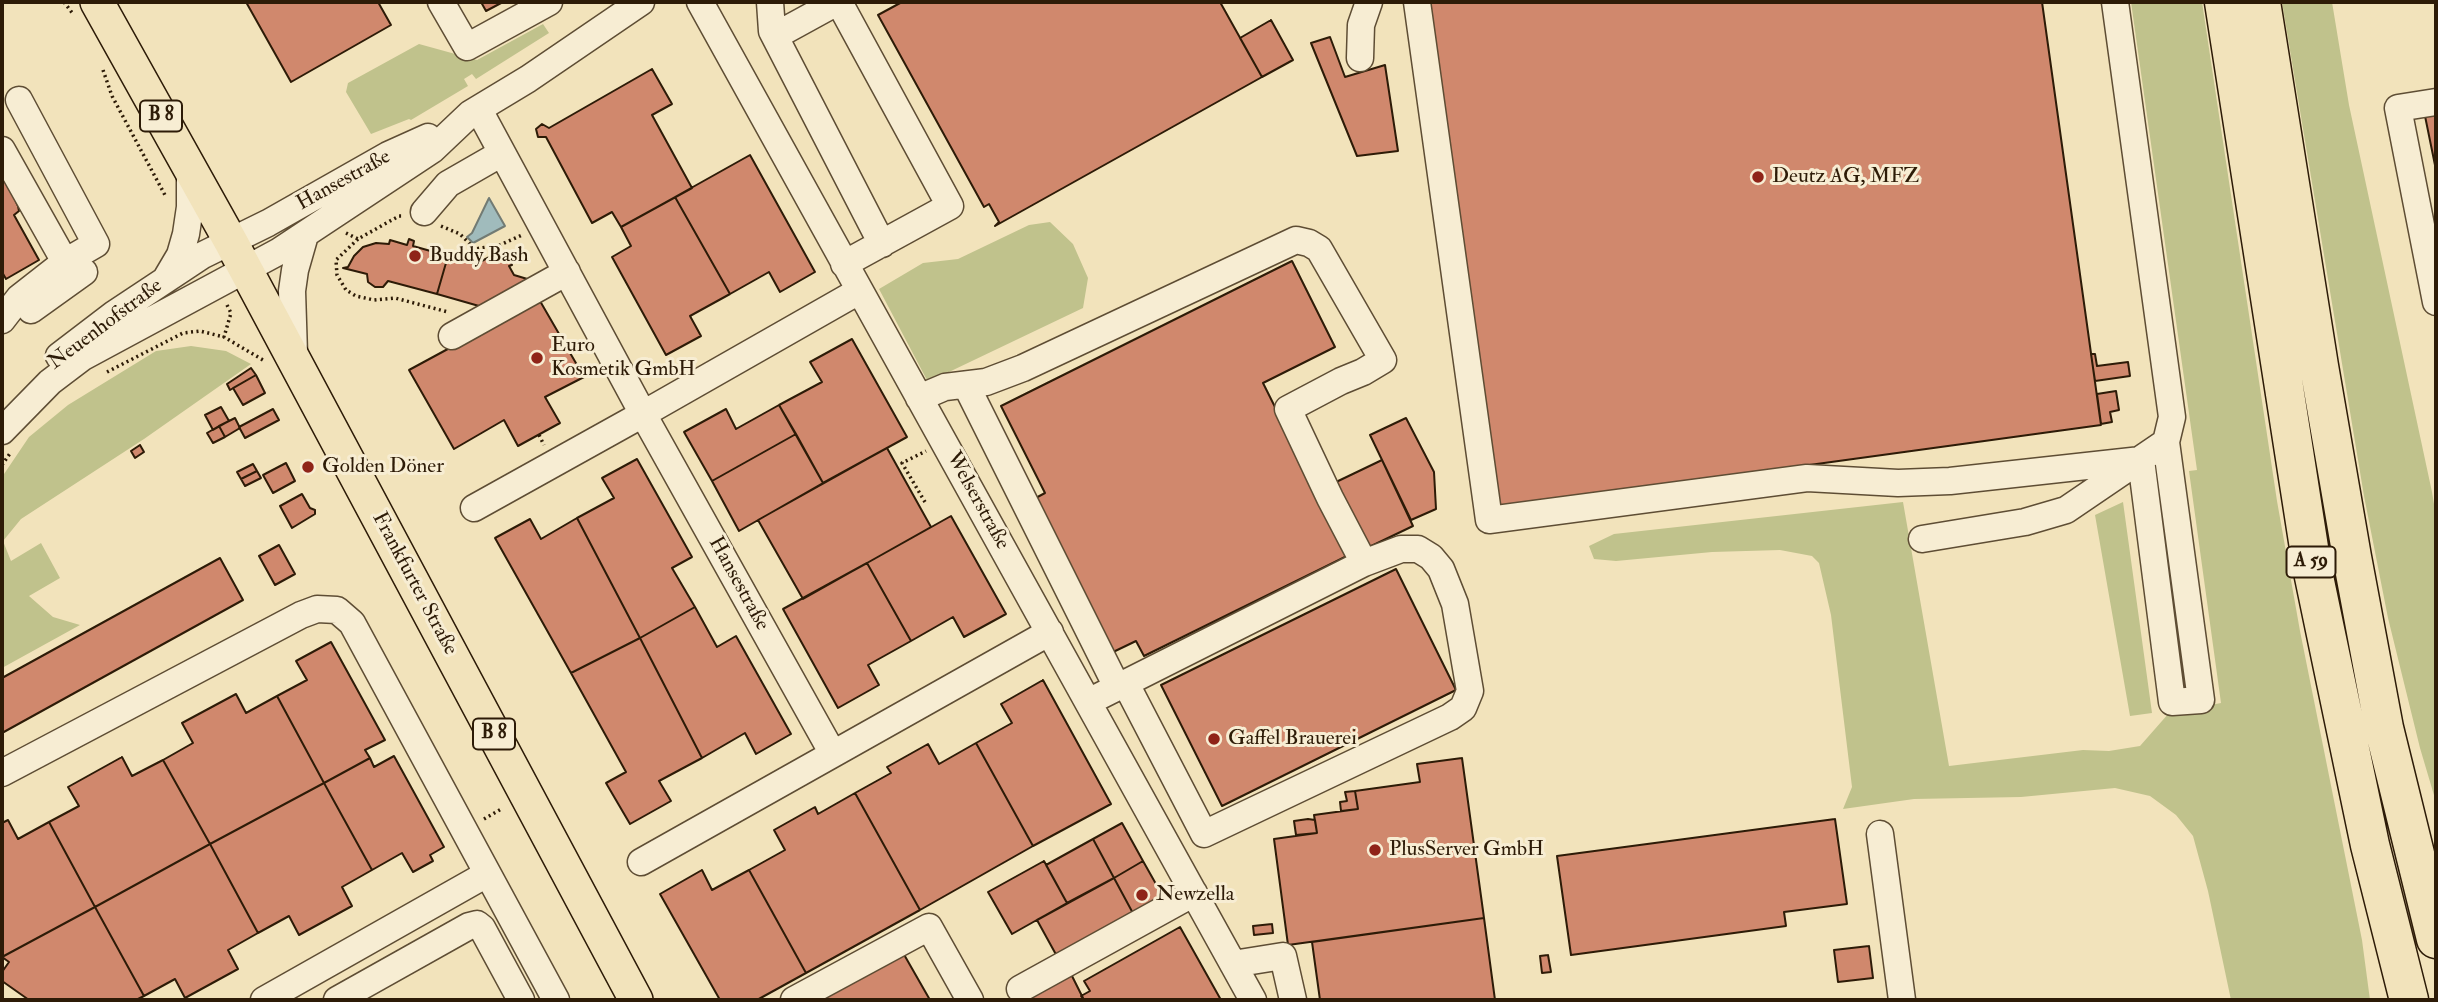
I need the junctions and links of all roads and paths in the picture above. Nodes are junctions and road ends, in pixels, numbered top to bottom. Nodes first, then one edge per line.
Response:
1 (64, 2) edge
2 (442, 2) edge
3 (549, 2) edge
4 (641, 2) edge
5 (700, 2) edge
6 (769, 2) edge
7 (838, 2) edge
8 (1370, 2) edge
9 (1417, 2) edge
10 (2115, 2) edge
11 (2224, 2) edge
12 (2261, 2) edge
13 (88, 12) edge
14 (775, 36) junction
15 (1360, 58) dead end
16 (101, 64) dead end
17 (19, 100) dead end
18 (2436, 102) edge
19 (469, 117) junction
20 (2, 149) edge
21 (502, 153) junction
22 (190, 169) junction
23 (168, 200) dead end
24 (424, 217) junction
25 (542, 228) junction
26 (344, 232) dead end
27 (305, 235) junction
28 (358, 239) junction
29 (232, 242) junction
30 (882, 244) junction
31 (844, 264) junction
32 (75, 267) junction
33 (247, 271) junction
34 (567, 272) junction
35 (166, 279) junction
36 (859, 291) junction
37 (2436, 302) edge
38 (2, 321) edge
39 (459, 332) joint
40 (224, 337) dead end
41 (294, 360) junction
42 (105, 373) dead end
43 (966, 385) junction
44 (919, 398) junction
45 (643, 414) junction
46 (6, 436) edge
47 (943, 442) junction
48 (2166, 442) junction
49 (2141, 460) junction
50 (2, 465) edge
51 (925, 502) dead end
52 (474, 508) dead end
53 (1922, 538) dead end
54 (1364, 563) junction
55 (1050, 632) junction
56 (1122, 685) junction
57 (1088, 702) junction
58 (2384, 728) junction
59 (833, 754) junction
60 (2, 773) edge
61 (1880, 834) dead end
62 (2370, 845) junction
63 (2436, 853) edge
64 (641, 862) dead end
65 (487, 874) junction
66 (1194, 893) junction
67 (2436, 939) edge
68 (1233, 964) junction
69 (1020, 989) dead end
70 (264, 1000) edge
71 (337, 1000) edge
72 (521, 1000) edge
73 (556, 1000) edge
74 (636, 1000) edge
75 (794, 1000) edge
76 (970, 1000) edge
77 (1253, 1000) edge
78 (1293, 1000) edge
79 (1902, 1000) edge
80 (2381, 1000) edge
81 (2409, 1000) edge

1 - 13 path
2 - 3 street
4 - 19 street, Hansestraße
5 - 31 street, Welserstraße
6 - 14 street
7 - 14 street
7 - 30 street
8 - 15 street
9 - 49 street
10 - 48 street
11 - 62 highway, A 59
12 - 58 highway, A 59
13 - 22 main road, Frankfurter Straße / B 8
14 - 30 street
16 - 23 path
17 - 32 street
18 - 37 street
19 - 21 street, Hansestraße
19 - 27 street, Hansestraße
19 - 29 street, Hansestraße
20 - 32 street
21 - 24 street
21 - 25 street, Hansestraße
22 - 29 main road, Frankfurter Straße / B 8
22 - 35 street, Frankfurter Straße
24 - 25 path
24 - 28 path
25 - 34 street, Hansestraße
26 - 28 path
27 - 33 street, Hansestraße
27 - 41 street, Hansestraße
28 - 39 path
29 - 33 main road, Frankfurter Straße / B 8
29 - 35 street, Neuenhofstraße
30 - 31 street
31 - 36 street, Welserstraße
32 - 38 street
33 - 41 main road, Frankfurter Straße / B 8
33 - 46 street, Neuenhofstraße
34 - 39 street
34 - 45 street, Hansestraße
35 - 46 street, Neuenhofstraße
36 - 44 street, Welserstraße
36 - 45 street
40 - 42 path
41 - 74 main road, Frankfurter Straße / B 8
43 - 44 street
43 - 54 street
43 - 56 street
44 - 47 street, Welserstraße
45 - 52 street
45 - 59 street, Hansestraße
46 - 50 path
47 - 51 path
47 - 55 street, Welserstraße
48 - 49 street
48 - 49 street
49 - 53 street
54 - 56 street
54 - 56 street
55 - 57 street, Welserstraße
55 - 59 street
56 - 57 street
57 - 66 street, Welserstraße
58 - 63 highway
58 - 67 highway, A 59
59 - 64 street
60 - 65 street
61 - 79 street
62 - 80 highway
62 - 81 highway, A 59
65 - 70 street
65 - 73 street
66 - 68 street, Welserstraße
66 - 69 street
68 - 77 street, Welserstraße
68 - 78 street
71 - 72 street
75 - 76 street

